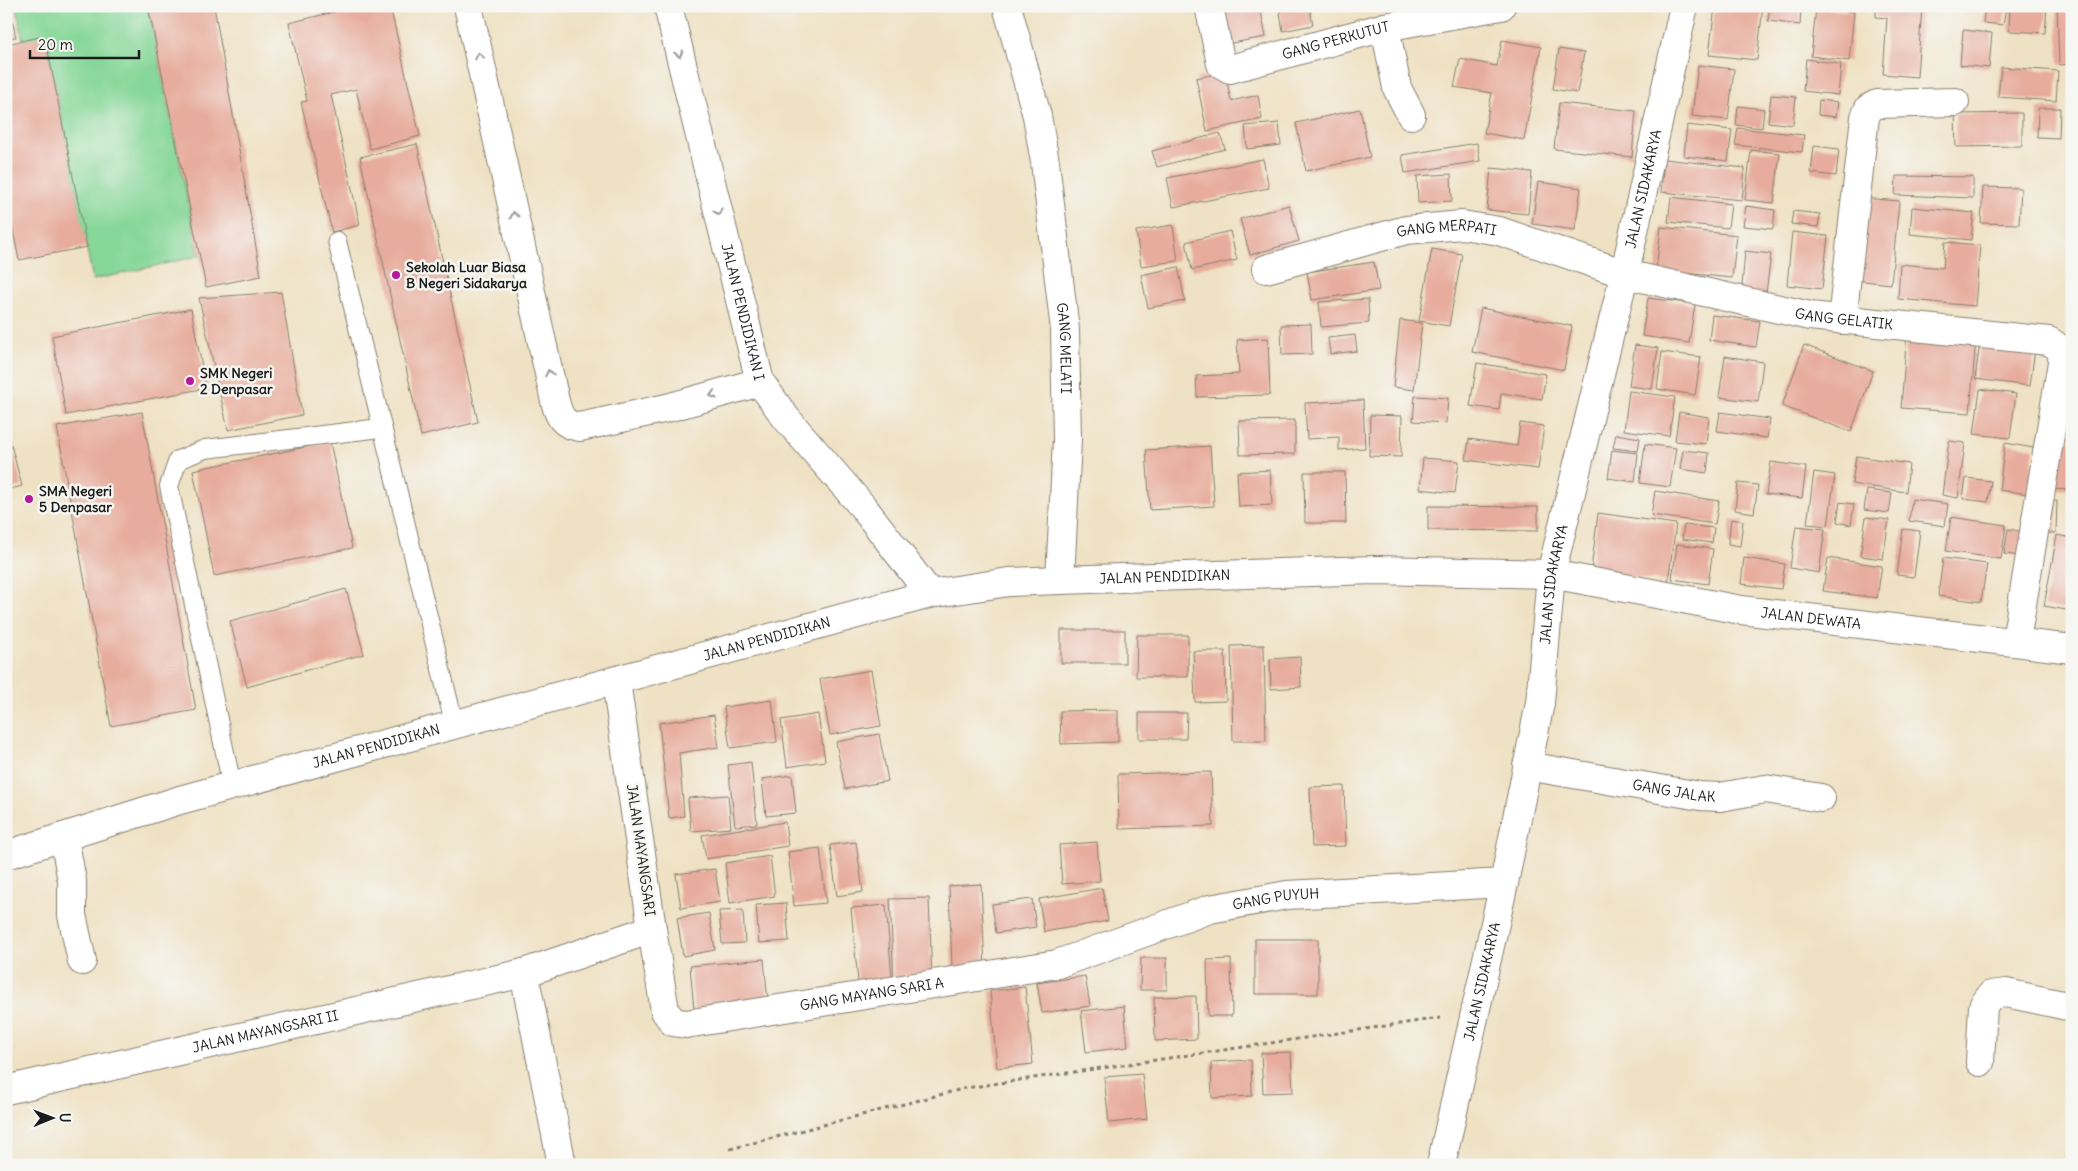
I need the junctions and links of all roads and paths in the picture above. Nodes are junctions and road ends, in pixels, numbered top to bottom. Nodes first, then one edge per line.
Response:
1 (468, 6) edge
2 (668, 6) edge
3 (1007, 6) edge
4 (1209, 6) edge
5 (1501, 6) edge
6 (1684, 6) edge
7 (1385, 27) junction
8 (1955, 102) dead end
9 (1412, 115) dead end
10 (336, 241) dead end
11 (1266, 269) dead end
12 (1625, 274) junction
13 (1842, 320) junction
14 (760, 382) junction
15 (381, 428) junction
16 (1551, 574) junction
17 (1060, 580) junction
18 (930, 594) junction
19 (2016, 641) junction
20 (2072, 649) edge
21 (616, 681) junction
22 (454, 723) junction
23 (1527, 766) junction
24 (232, 786) junction
25 (1821, 798) dead end
26 (64, 837) junction
27 (6, 855) edge
28 (1504, 882) junction
29 (652, 929) junction
30 (82, 961) dead end
31 (1057, 964) joint
32 (524, 973) junction
33 (2072, 1007) edge
34 (1475, 1013) junction
35 (1980, 1062) dead end
36 (6, 1090) edge
37 (730, 1149) dead end
38 (562, 1165) edge
39 (1441, 1165) edge

14 -> 1 street
2 -> 14 street, JALAN PENDIDIKAN I
3 - 17 street, GANG MELATI
4 - 7 street, GANG PERKUTUT
5 - 7 street, GANG PERKUTUT
6 - 12 street, JALAN SIDAKARYA
7 - 9 street
8 - 13 street
10 - 15 lane
11 - 12 street, GANG MERPATI
12 - 13 street, GANG GELATIK
12 - 16 street, JALAN SIDAKARYA
13 - 19 street, GANG GELATIK
14 - 18 street, JALAN PENDIDIKAN I
15 - 22 lane
15 - 24 lane
16 - 17 street, JALAN PENDIDIKAN
16 - 19 street, JALAN DEWATA
16 - 23 street, JALAN SIDAKARYA
17 - 18 street, JALAN PENDIDIKAN
18 - 21 street, JALAN PENDIDIKAN
19 - 20 street, JALAN DEWATA
21 - 22 street, JALAN PENDIDIKAN
21 - 29 street, JALAN MAYANGSARI
22 - 24 street, JALAN PENDIDIKAN
23 - 25 street, GANG JALAK
23 - 28 street, JALAN SIDAKARYA
24 - 26 street, JALAN PENDIDIKAN
26 - 27 street, JALAN PENDIDIKAN
26 - 30 street
28 - 31 street, GANG PUYUH
28 - 34 street, JALAN SIDAKARYA
29 - 31 street, GANG MAYANG SARI A
29 - 32 street, JALAN MAYANGSARI
32 - 36 street, JALAN MAYANGSARI II
32 - 38 street
33 - 35 street
34 - 37 path
34 - 39 street, JALAN SIDAKARYA

